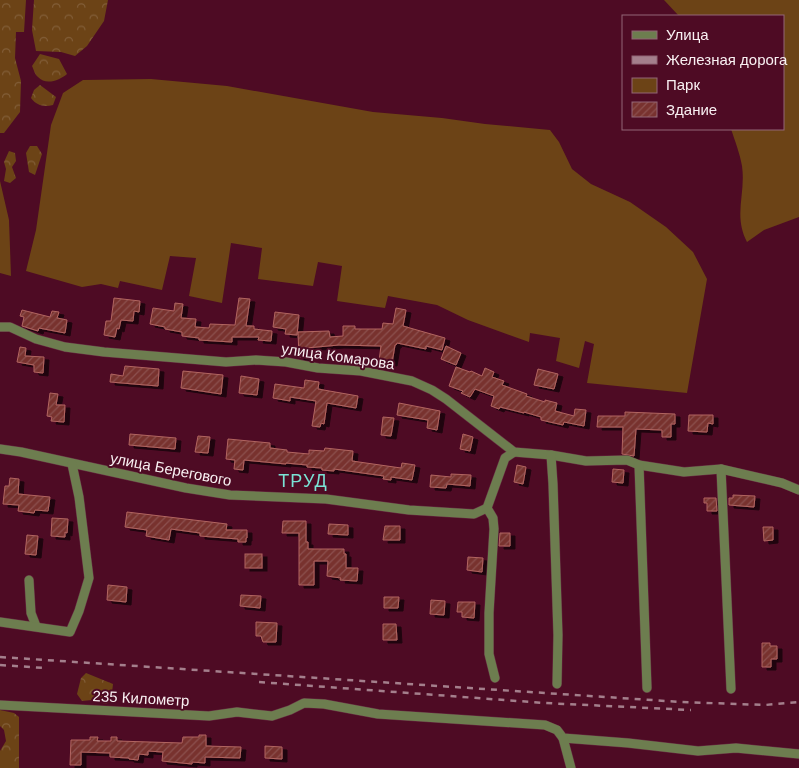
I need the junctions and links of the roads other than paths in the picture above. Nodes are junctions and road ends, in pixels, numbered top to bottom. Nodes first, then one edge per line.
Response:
1 (0, 327) edge
2 (0, 449) edge
3 (514, 452) junction
4 (551, 455) junction
5 (72, 464) junction
6 (639, 465) junction
7 (721, 470) junction
8 (799, 490) edge
9 (487, 508) junction
10 (29, 580) dead end
11 (0, 622) edge
12 (36, 626) junction
13 (495, 678) dead end
14 (557, 684) dead end
15 (647, 688) dead end
16 (731, 689) dead end
17 (4, 706) edge
18 (563, 738) junction
19 (799, 754) edge
20 (571, 768) edge

1 - 3 street, улица Комарова
2 - 5 street, улица Берегового
3 - 4 street
3 - 9 street
4 - 6 street
4 - 14 street
5 - 9 street, улица Берегового
5 - 12 street
6 - 7 street
6 - 15 street
7 - 8 street
7 - 16 street
9 - 13 street
10 - 12 street
11 - 12 street
17 - 18 street, 235 Километр
18 - 19 street
18 - 20 street

